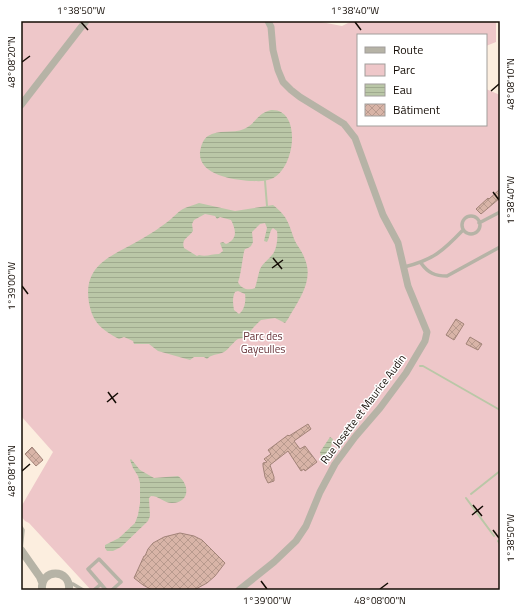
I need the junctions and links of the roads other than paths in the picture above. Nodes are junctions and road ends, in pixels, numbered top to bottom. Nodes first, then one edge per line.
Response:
1 (86, 21) edge
2 (271, 23) edge
3 (21, 105) edge
4 (499, 214) edge
5 (479, 222) junction
6 (463, 230) junction
7 (500, 247) edge
8 (421, 263) junction
9 (404, 267) junction
10 (21, 527) edge
11 (21, 550) edge
12 (49, 575) junction
13 (101, 584) junction
14 (42, 586) edge
15 (69, 587) edge
16 (83, 590) edge
17 (94, 590) edge
18 (106, 590) edge
19 (112, 590) edge
20 (239, 590) edge

1 - 3 street
2 - 9 street, Rue Josette et Maurice Audin
4 - 5 lane
5 - 6 lane
5 - 6 lane
6 - 8 lane
7 - 8 lane
8 - 9 lane
9 - 20 street, Rue Josette et Maurice Audin
10 - 11 lane
11 - 12 street
11 - 14 street
12 - 14 street
12 - 15 street
13 - 17 lane
13 - 18 lane
13 - 19 lane
15 - 16 lane

